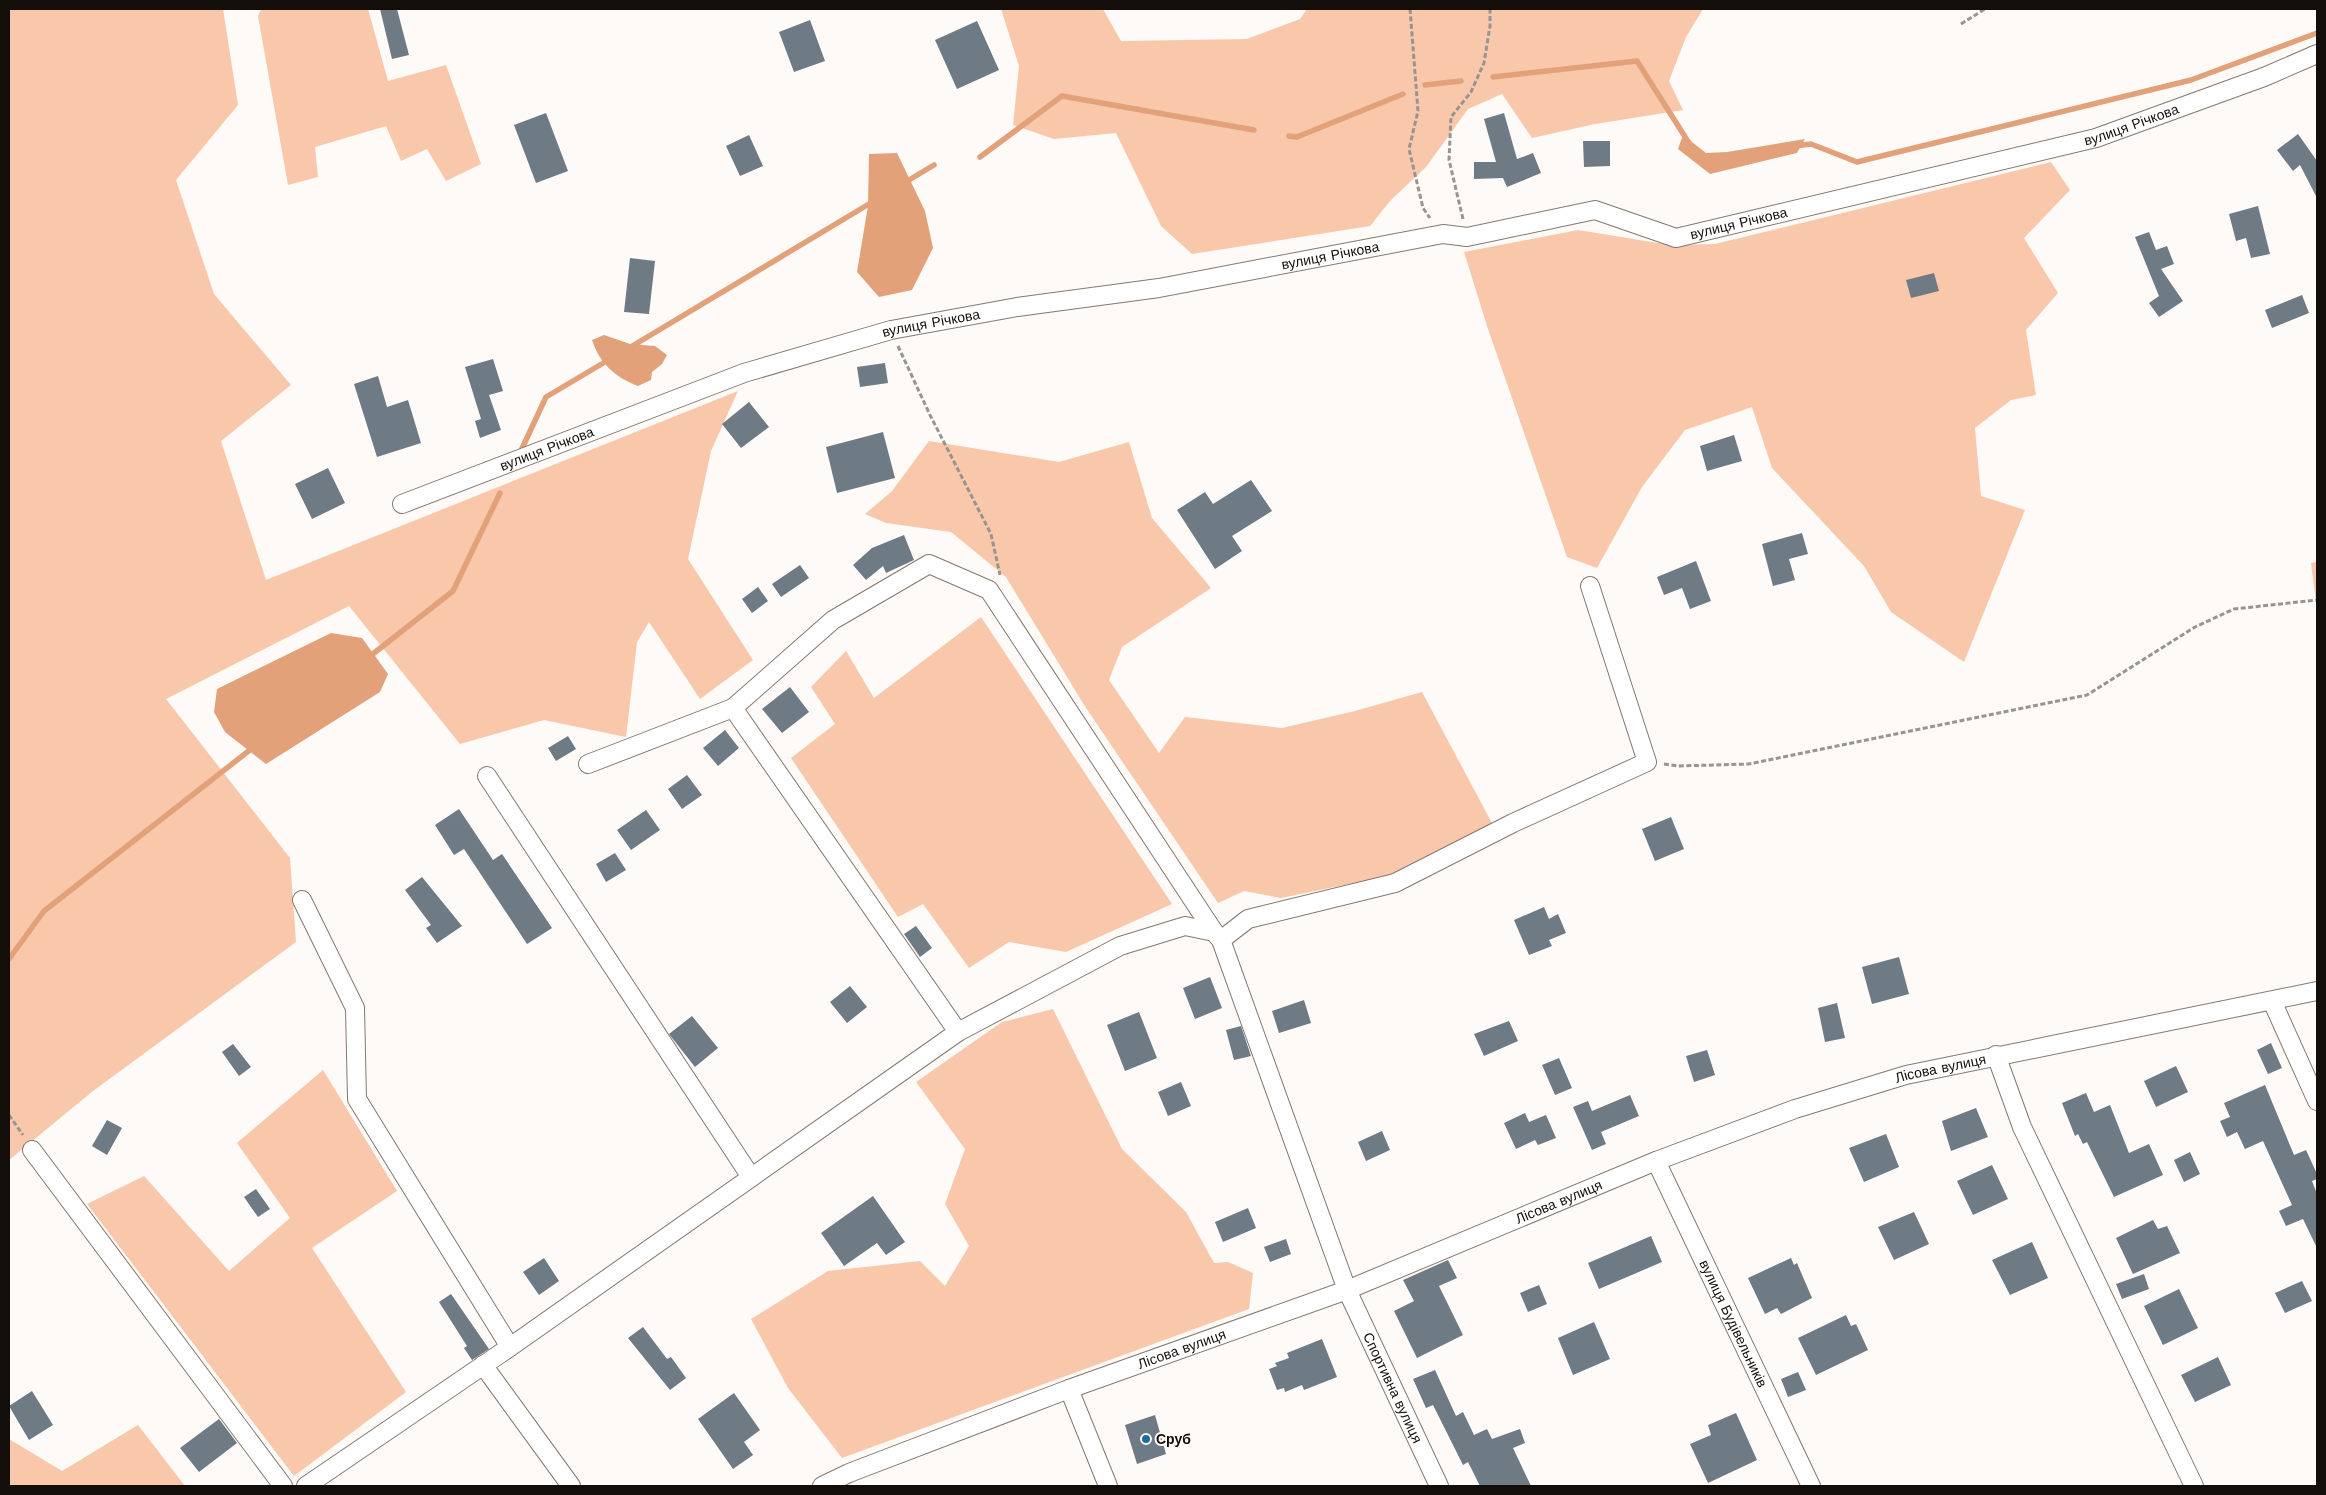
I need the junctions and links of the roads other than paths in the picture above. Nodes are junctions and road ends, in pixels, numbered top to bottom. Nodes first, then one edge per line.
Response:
1 (2317, 54) edge
2 (402, 504) dead end
3 (1590, 586) dead end
4 (733, 708) junction
5 (588, 764) dead end
6 (487, 776) dead end
7 (302, 900) dead end
8 (1218, 936) junction
9 (2317, 991) edge
10 (2272, 1001) junction
11 (958, 1032) junction
12 (1996, 1055) junction
13 (2317, 1101) edge
14 (32, 1150) road end
15 (1656, 1161) junction
16 (751, 1177) junction
17 (1347, 1290) junction
18 (510, 1346) junction
19 (483, 1365) junction
20 (1070, 1389) junction
21 (283, 1486) edge
22 (306, 1486) edge
23 (571, 1486) edge
24 (822, 1486) edge
25 (1108, 1486) edge
26 (1439, 1486) edge
27 (1811, 1486) edge
28 (2194, 1486) edge

1 - 2 street, вулиця Річкова
3 - 8 street
4 - 5 street
4 - 8 street, Спортивна вулиця
4 - 11 street
6 - 16 street
7 - 18 street
8 - 11 street
8 - 17 street, Спортивна вулиця
9 - 10 street, Лісова вулиця
10 - 12 street, Лісова вулиця
10 - 13 street
11 - 16 street
12 - 15 street, Лісова вулиця
12 - 28 street
14 - 21 street
15 - 17 street, Лісова вулиця
15 - 27 street, вулиця Будівельників
16 - 18 street
17 - 20 street, Лісова вулиця
17 - 26 street, Спортивна вулиця
18 - 19 street
19 - 22 street
19 - 23 street
20 - 24 street, Лісова вулиця
20 - 25 street

